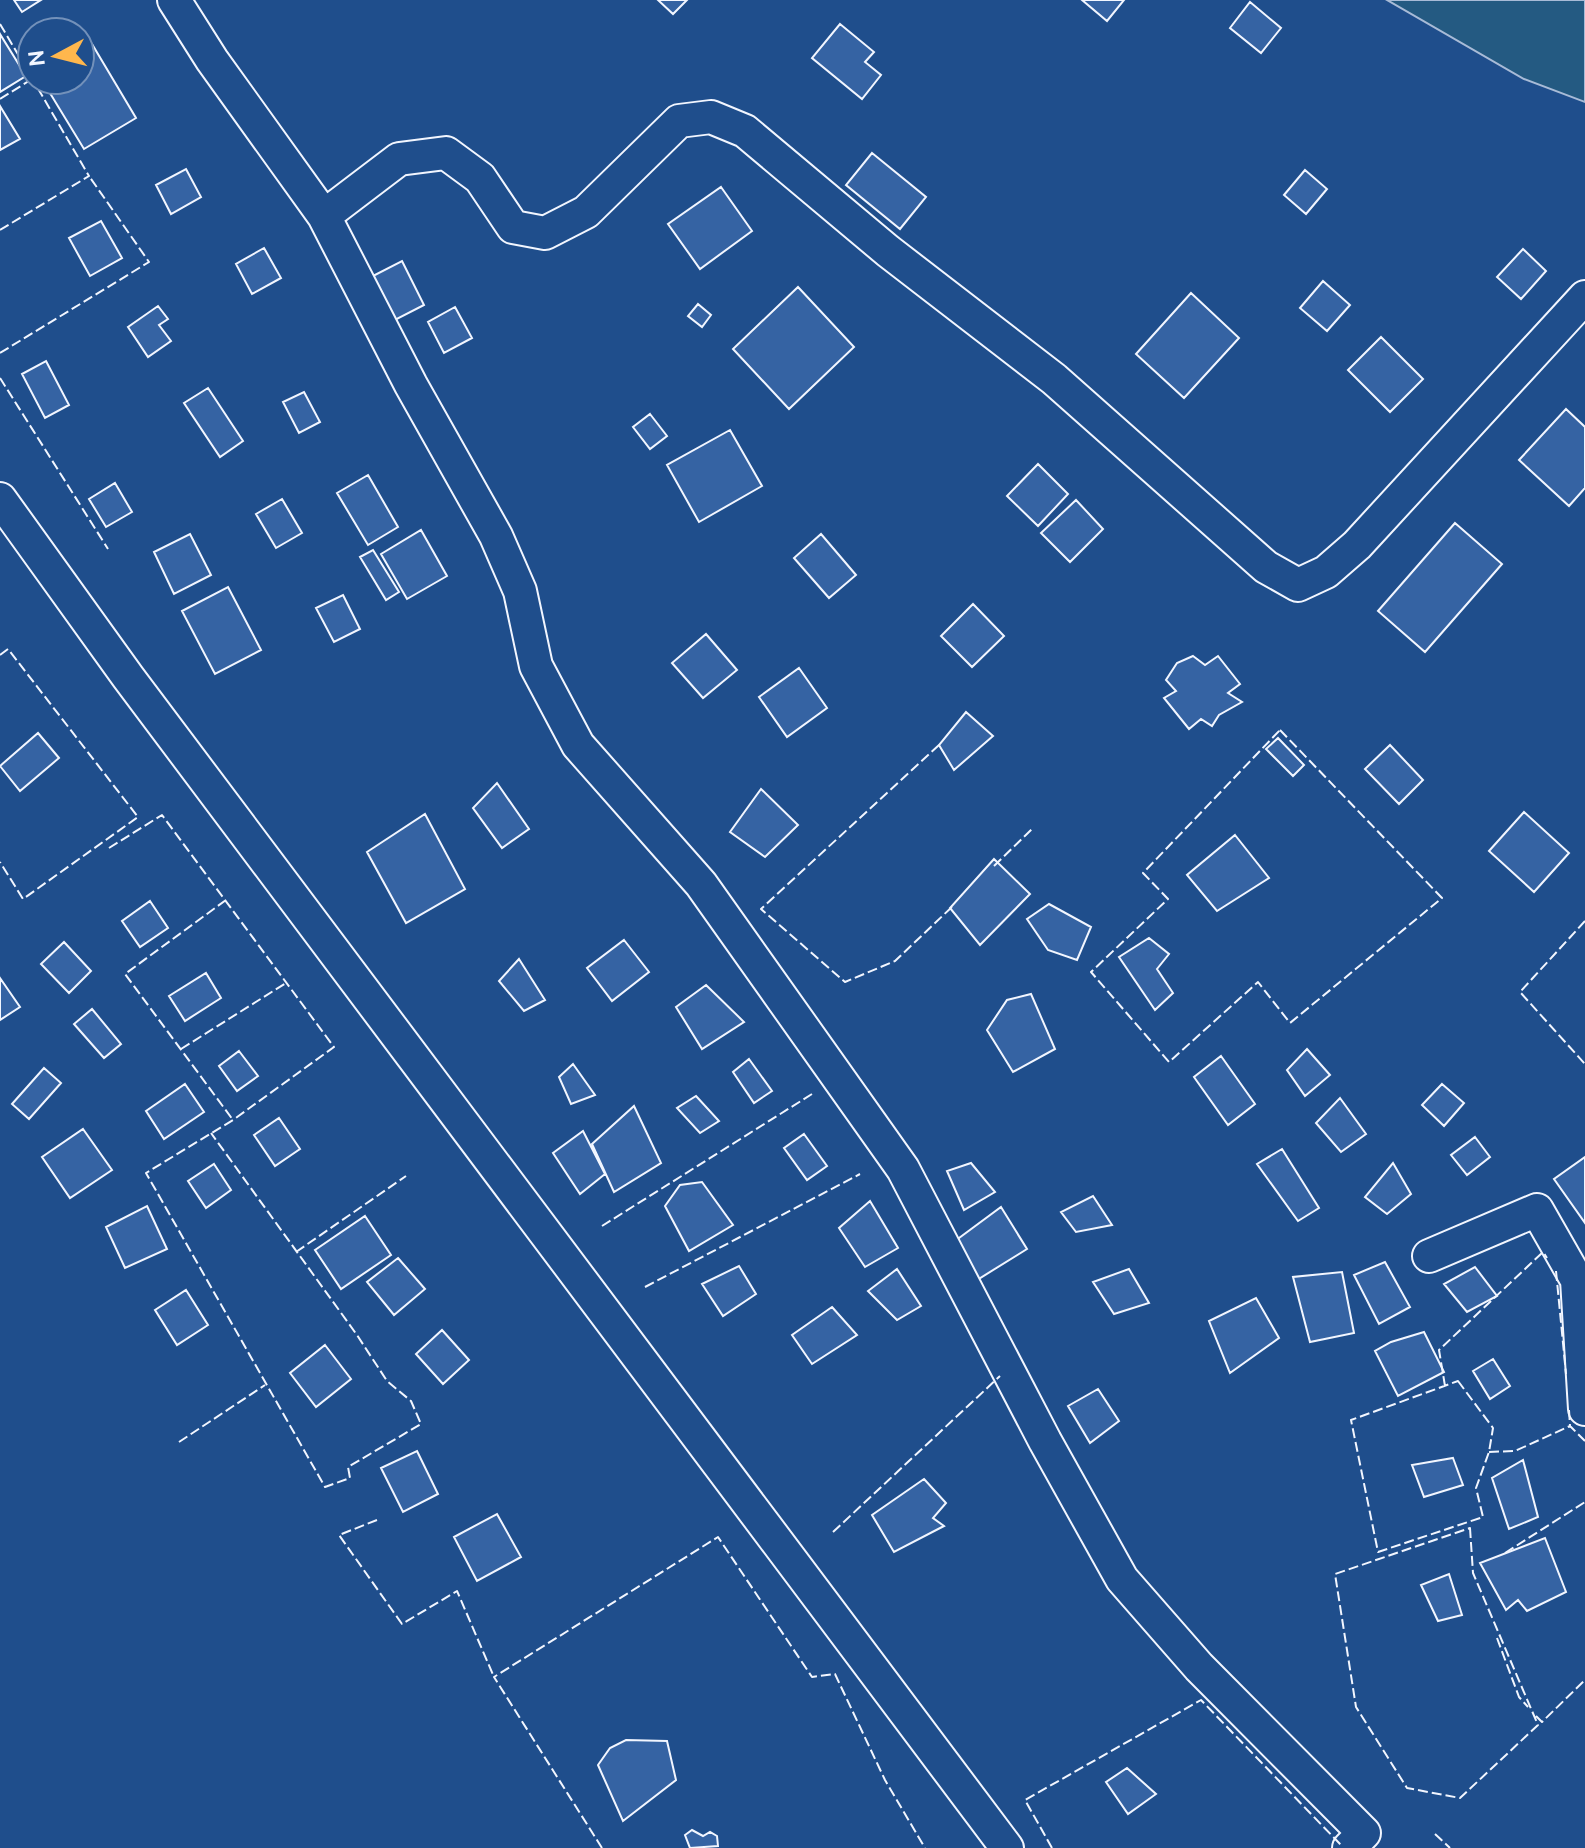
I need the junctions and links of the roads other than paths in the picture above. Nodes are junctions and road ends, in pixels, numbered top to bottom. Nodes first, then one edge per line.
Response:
1 (174, 0) edge
2 (324, 216) junction
3 (1585, 297) edge
4 (0, 499) edge
5 (1429, 1256) dead end
6 (1585, 1409) edge
7 (1007, 1848) edge
8 (1349, 1848) edge

1 - 2 street
2 - 3 street
2 - 8 street
4 - 7 street
5 - 6 street

